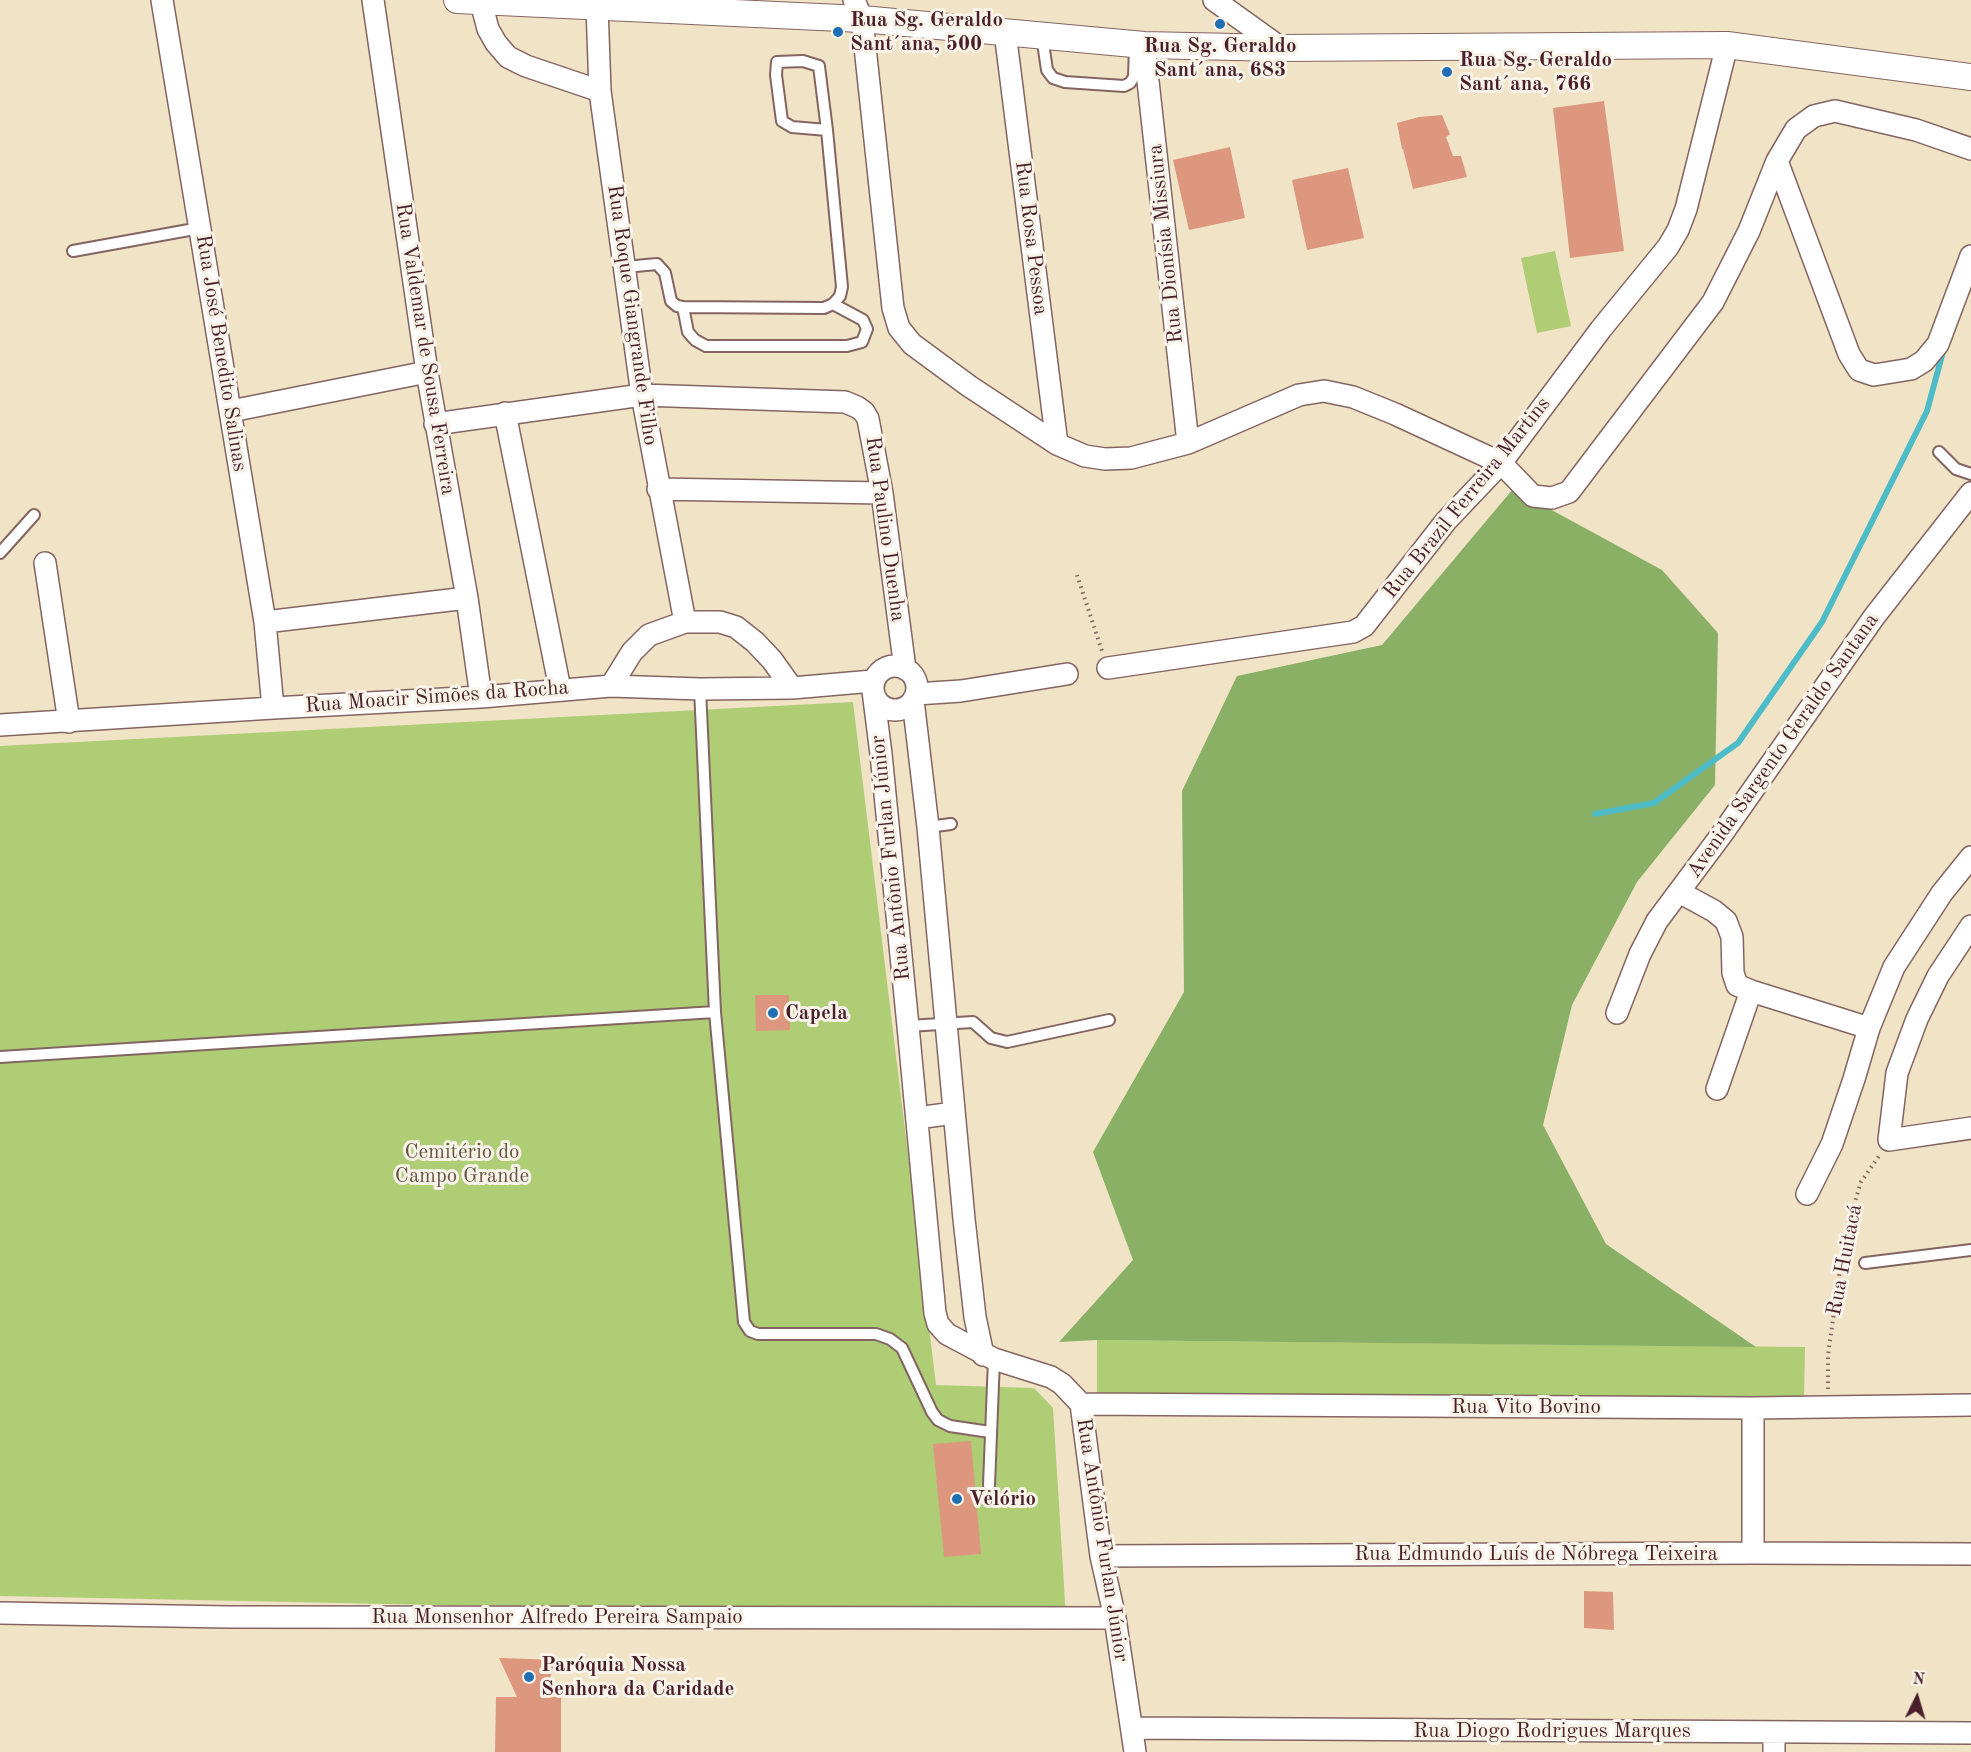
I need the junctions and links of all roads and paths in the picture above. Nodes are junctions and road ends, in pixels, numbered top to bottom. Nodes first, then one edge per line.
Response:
1 (162, 0) edge
2 (373, 0) edge
3 (1214, 0) edge
4 (468, 1) edge
5 (597, 6) junction
6 (858, 9) edge
7 (1005, 32) junction
8 (1042, 36) junction
9 (1140, 45) junction
10 (1727, 45) junction
11 (1281, 48) junction
12 (1971, 77) edge
13 (600, 91) junction
14 (827, 130) junction
15 (1971, 149) edge
16 (1777, 161) junction
17 (200, 228) junction
18 (74, 250) dead end
19 (1971, 256) edge
20 (625, 267) junction
21 (834, 304) junction
22 (683, 307) junction
23 (426, 372) junction
24 (642, 395) junction
25 (231, 411) junction
26 (505, 413) junction
27 (435, 424) junction
28 (1188, 443) junction
29 (1057, 444) junction
30 (1939, 452) dead end
31 (1501, 464) junction
32 (1971, 474) edge
33 (658, 489) junction
34 (882, 493) junction
35 (1971, 493) edge
36 (34, 515) dead end
37 (0, 553) edge
38 (45, 562) dead end
39 (1077, 575) dead end
40 (467, 598) junction
41 (266, 622) junction
42 (685, 622) junction
43 (1108, 668) joint
44 (905, 669) junction
45 (1067, 674) dead end
46 (611, 686) junction
47 (873, 686) junction
48 (792, 688) junction
49 (560, 689) junction
50 (700, 689) junction
51 (915, 697) junction
52 (481, 698) junction
53 (273, 708) junction
54 (69, 722) junction
55 (0, 725) edge
56 (951, 824) dead end
57 (928, 827) junction
58 (1971, 858) edge
59 (1679, 892) junction
60 (1971, 926) edge
61 (1751, 991) junction
62 (715, 1012) junction
63 (1617, 1013) dead end
64 (1109, 1020) dead end
65 (945, 1023) junction
66 (908, 1026) junction
67 (1869, 1028) junction
68 (0, 1058) edge
69 (1717, 1089) dead end
70 (954, 1113) junction
71 (917, 1118) junction
72 (1971, 1128) edge
73 (1889, 1140) junction
74 (1807, 1194) dead end
75 (1971, 1250) edge
76 (1865, 1263) dead end
77 (988, 1357) junction
78 (1081, 1404) junction
79 (1971, 1405) edge
80 (1829, 1406) junction
81 (1753, 1408) junction
82 (990, 1432) junction
83 (989, 1485) dead end
84 (1753, 1553) junction
85 (1971, 1554) edge
86 (1101, 1556) junction
87 (0, 1613) edge
88 (1114, 1618) junction
89 (1132, 1728) junction
90 (1971, 1733) edge
91 (1774, 1742) edge
92 (1135, 1752) edge

1 - 17 street, Rua José Benedito Salinas
2 - 23 street, Rua Valdemar de Sousa Ferreira
3 - 11 street
4 - 5 street
4 - 13 street
5 - 6 street
5 - 13 street, Rua Roque Giangrande Filho
6 - 7 street
6 - 29 street
7 - 8 street
7 - 29 street, Rua Rosa Pessoa
8 - 9 street
8 - 9 lane
9 - 11 street
9 - 28 street, Rua Dionísia Missiura
10 - 11 street
10 - 12 street
10 - 31 street, Rua Brazil Ferreira Martins
13 - 20 street, Rua Roque Giangrande Filho
14 - 14 lane
14 - 21 lane
15 - 16 street
16 - 19 street
16 - 31 street
17 - 18 lane
17 - 25 street, Rua José Benedito Salinas
20 - 22 lane
20 - 24 street, Rua Roque Giangrande Filho
21 - 22 lane
21 - 22 lane
23 - 25 street
23 - 27 street, Rua Valdemar de Sousa Ferreira
24 - 26 street
24 - 33 street, Rua Roque Giangrande Filho
24 - 34 street, Rua Paulino Duenha
25 - 41 street, Rua José Benedito Salinas
26 - 27 street
26 - 49 street
27 - 40 street, Rua Valdemar de Sousa Ferreira
28 - 29 street
28 - 31 street
30 - 32 lane
31 - 43 street, Rua Brazil Ferreira Martins
33 - 34 street
33 - 42 street, Rua Roque Giangrande Filho
34 - 44 street, Rua Paulino Duenha
35 - 59 street, Avenida Sargento Geraldo Santana
36 - 37 lane
38 - 54 street
39 - 43 path
40 - 41 street
40 - 52 street, Rua Valdemar de Sousa Ferreira
41 - 53 street, Rua José Benedito Salinas
42 - 46 street
42 - 48 street
44 - 47 street
44 - 51 street
45 - 51 street
46 - 49 street, Rua Moacir Simões da Rocha
46 - 50 street, Rua Moacir Simões da Rocha
47 - 48 street, Rua Moacir Simões da Rocha
47 - 51 street
47 - 66 street, Rua Antônio Furlan Júnior
48 - 50 street, Rua Moacir Simões da Rocha
49 - 52 street, Rua Moacir Simões da Rocha
50 - 62 lane
51 - 57 street, Rua Antônio Furlan Júnior
52 - 53 street, Rua Moacir Simões da Rocha
53 - 54 street, Rua Moacir Simões da Rocha
54 - 55 street, Rua Moacir Simões da Rocha
56 - 57 lane
57 - 65 street, Rua Antônio Furlan Júnior
58 - 67 street
59 - 61 street
59 - 63 street, Avenida Sargento Geraldo Santana
60 - 73 street
61 - 67 street
61 - 69 street
62 - 68 lane
62 - 82 lane
64 - 65 lane
65 - 66 lane
65 - 70 street, Rua Antônio Furlan Júnior
66 - 71 street, Rua Antônio Furlan Júnior
67 - 74 street
70 - 71 street
70 - 77 street, Rua Antônio Furlan Júnior
71 - 77 street, Rua Antônio Furlan Júnior
72 - 73 street
73 - 80 path, Rua Huitacá
75 - 76 lane
77 - 78 street, Rua Antônio Furlan Júnior
77 - 82 lane
78 - 81 street, Rua Vito Bovino
78 - 86 street, Rua Antônio Furlan Júnior
79 - 80 street, Rua Vito Bovino
80 - 81 street, Rua Vito Bovino
81 - 84 street
82 - 83 lane
84 - 85 street, Rua Edmundo Luís de Nóbrega Teixeira
84 - 86 street, Rua Edmundo Luís de Nóbrega Teixeira
86 - 88 street, Rua Antônio Furlan Júnior
87 - 88 street, Rua Monsenhor Alfredo Pereira Sampaio
88 - 89 street, Rua Antônio Furlan Júnior
89 - 91 street, Rua Diogo Rodrigues Marques
89 - 92 street, Rua Antônio Furlan Júnior
90 - 91 street, Rua Diogo Rodrigues Marques

